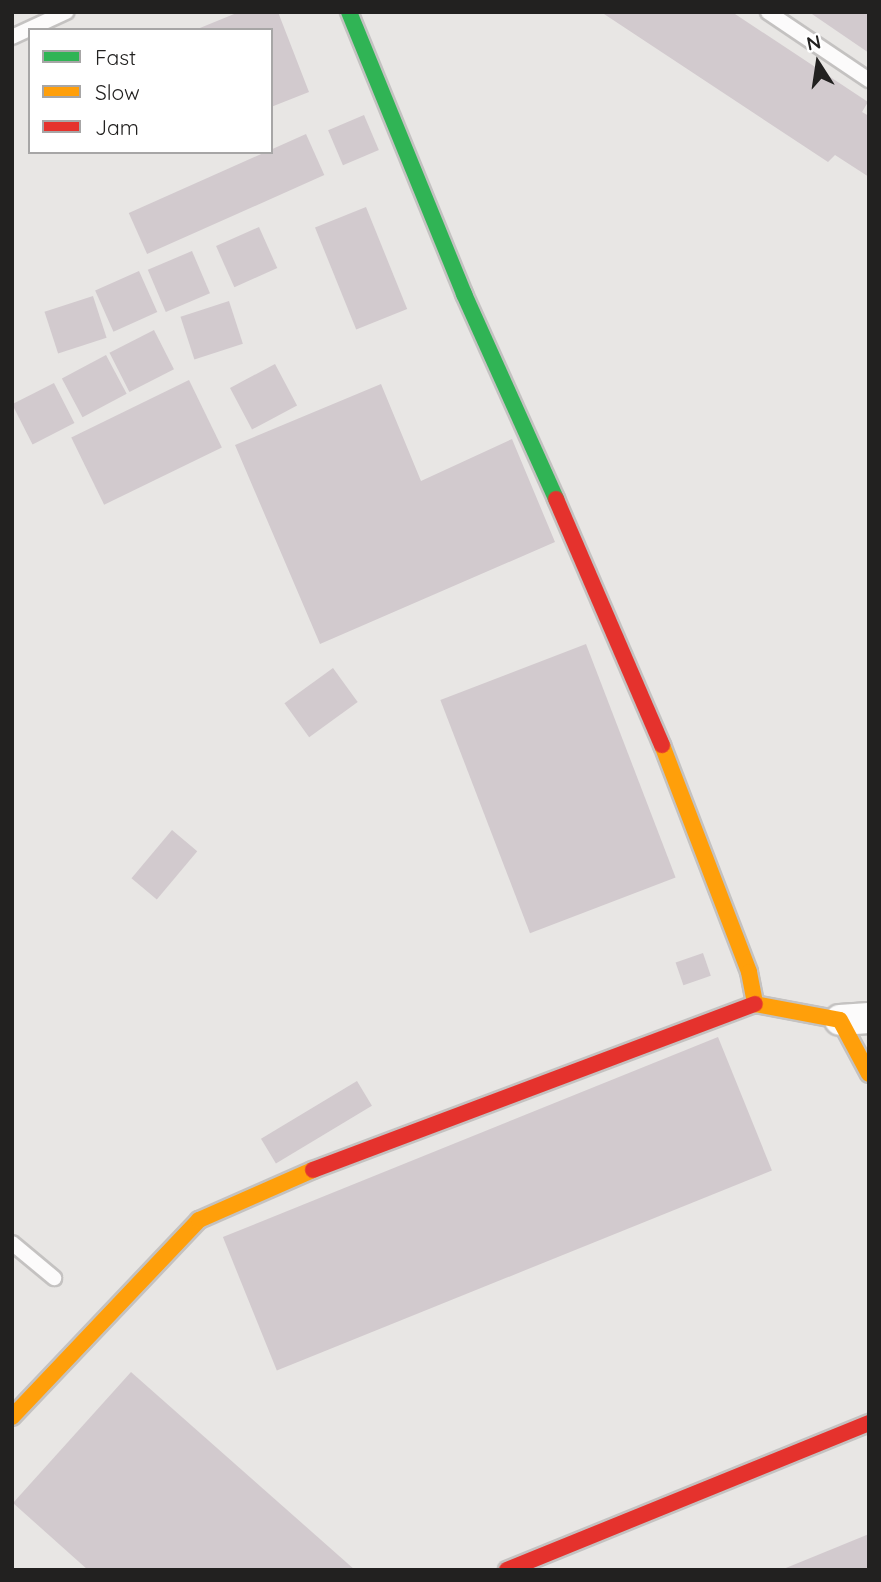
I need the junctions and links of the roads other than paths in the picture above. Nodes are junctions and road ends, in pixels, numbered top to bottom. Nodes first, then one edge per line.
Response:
1 (66, 12) edge
2 (349, 12) edge
3 (768, 12) edge
4 (31, 28) edge
5 (28, 30) edge
6 (12, 37) edge
7 (869, 80) edge
8 (755, 1004) junction
9 (854, 1019) edge
10 (869, 1074) edge
11 (12, 1243) edge
12 (54, 1278) dead end
13 (12, 1418) edge
14 (869, 1423) edge
15 (507, 1570) edge

1 - 4 lane
2 - 8 street
3 - 7 lane
5 - 6 lane
8 - 9 street
8 - 13 street
9 - 10 street
11 - 12 lane
14 - 15 street

